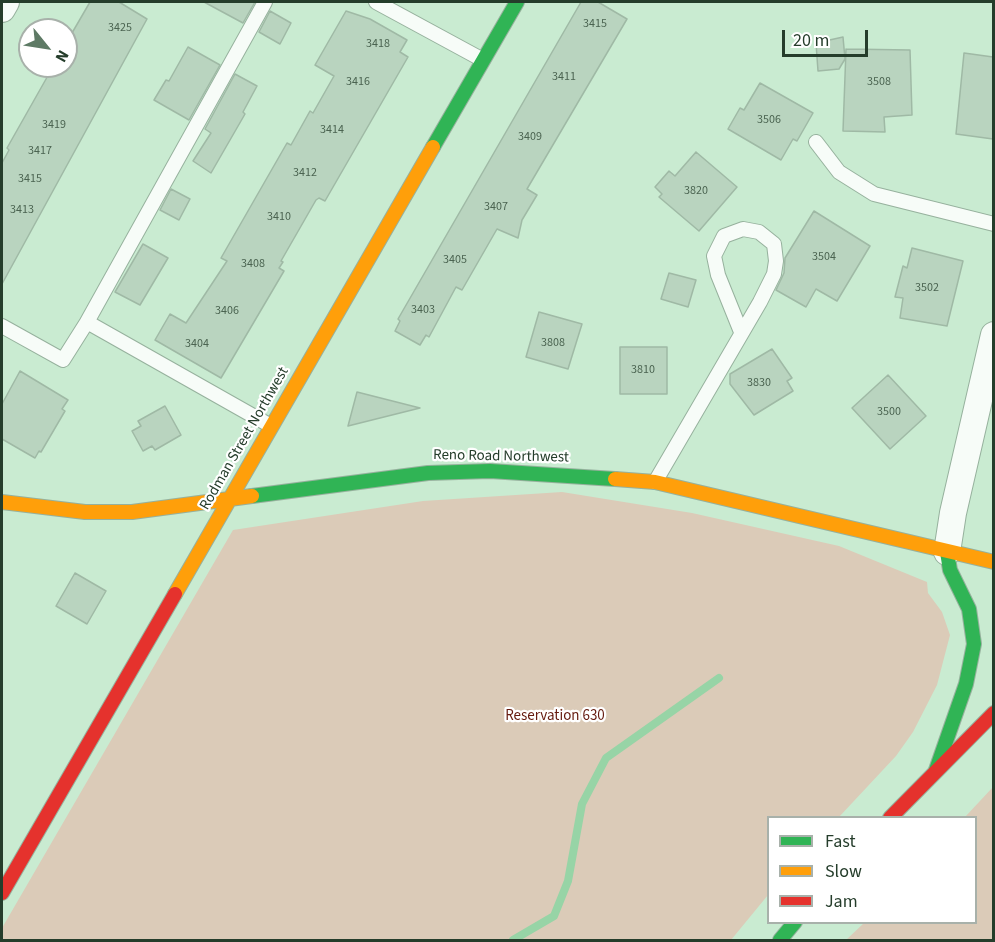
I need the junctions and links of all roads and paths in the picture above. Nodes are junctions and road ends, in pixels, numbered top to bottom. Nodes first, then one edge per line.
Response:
1 (6, 2) edge
2 (265, 2) edge
3 (376, 2) edge
4 (517, 2) edge
5 (2, 9) edge
6 (483, 60) junction
7 (816, 142) dead end
8 (993, 224) edge
9 (87, 322) junction
10 (2, 326) edge
11 (741, 332) junction
12 (993, 335) edge
13 (271, 426) junction
14 (655, 482) junction
15 (2, 502) edge
16 (228, 502) junction
17 (947, 552) junction
18 (993, 562) edge
19 (993, 713) edge
20 (936, 770) junction
21 (892, 816) edge
22 (2, 893) edge
23 (793, 924) edge
24 (780, 940) edge

1 - 5 street
2 - 9 lane
3 - 6 lane
4 - 6 main road, Rodman Street Northwest
6 - 13 main road, Rodman Street Northwest
7 - 8 lane
9 - 10 lane
9 - 13 lane
11 - 11 lane
11 - 14 lane
12 - 17 street
13 - 16 main road, Rodman Street Northwest
14 - 16 main road, Reno Road Northwest
14 - 17 main road, Reno Road Northwest
15 - 16 main road, Reno Road Northwest
16 - 22 main road, Rodman Street Northwest
17 - 18 main road, Reno Road Northwest
17 - 20 main road
19 - 20 main road
20 - 21 main road
23 - 24 main road

